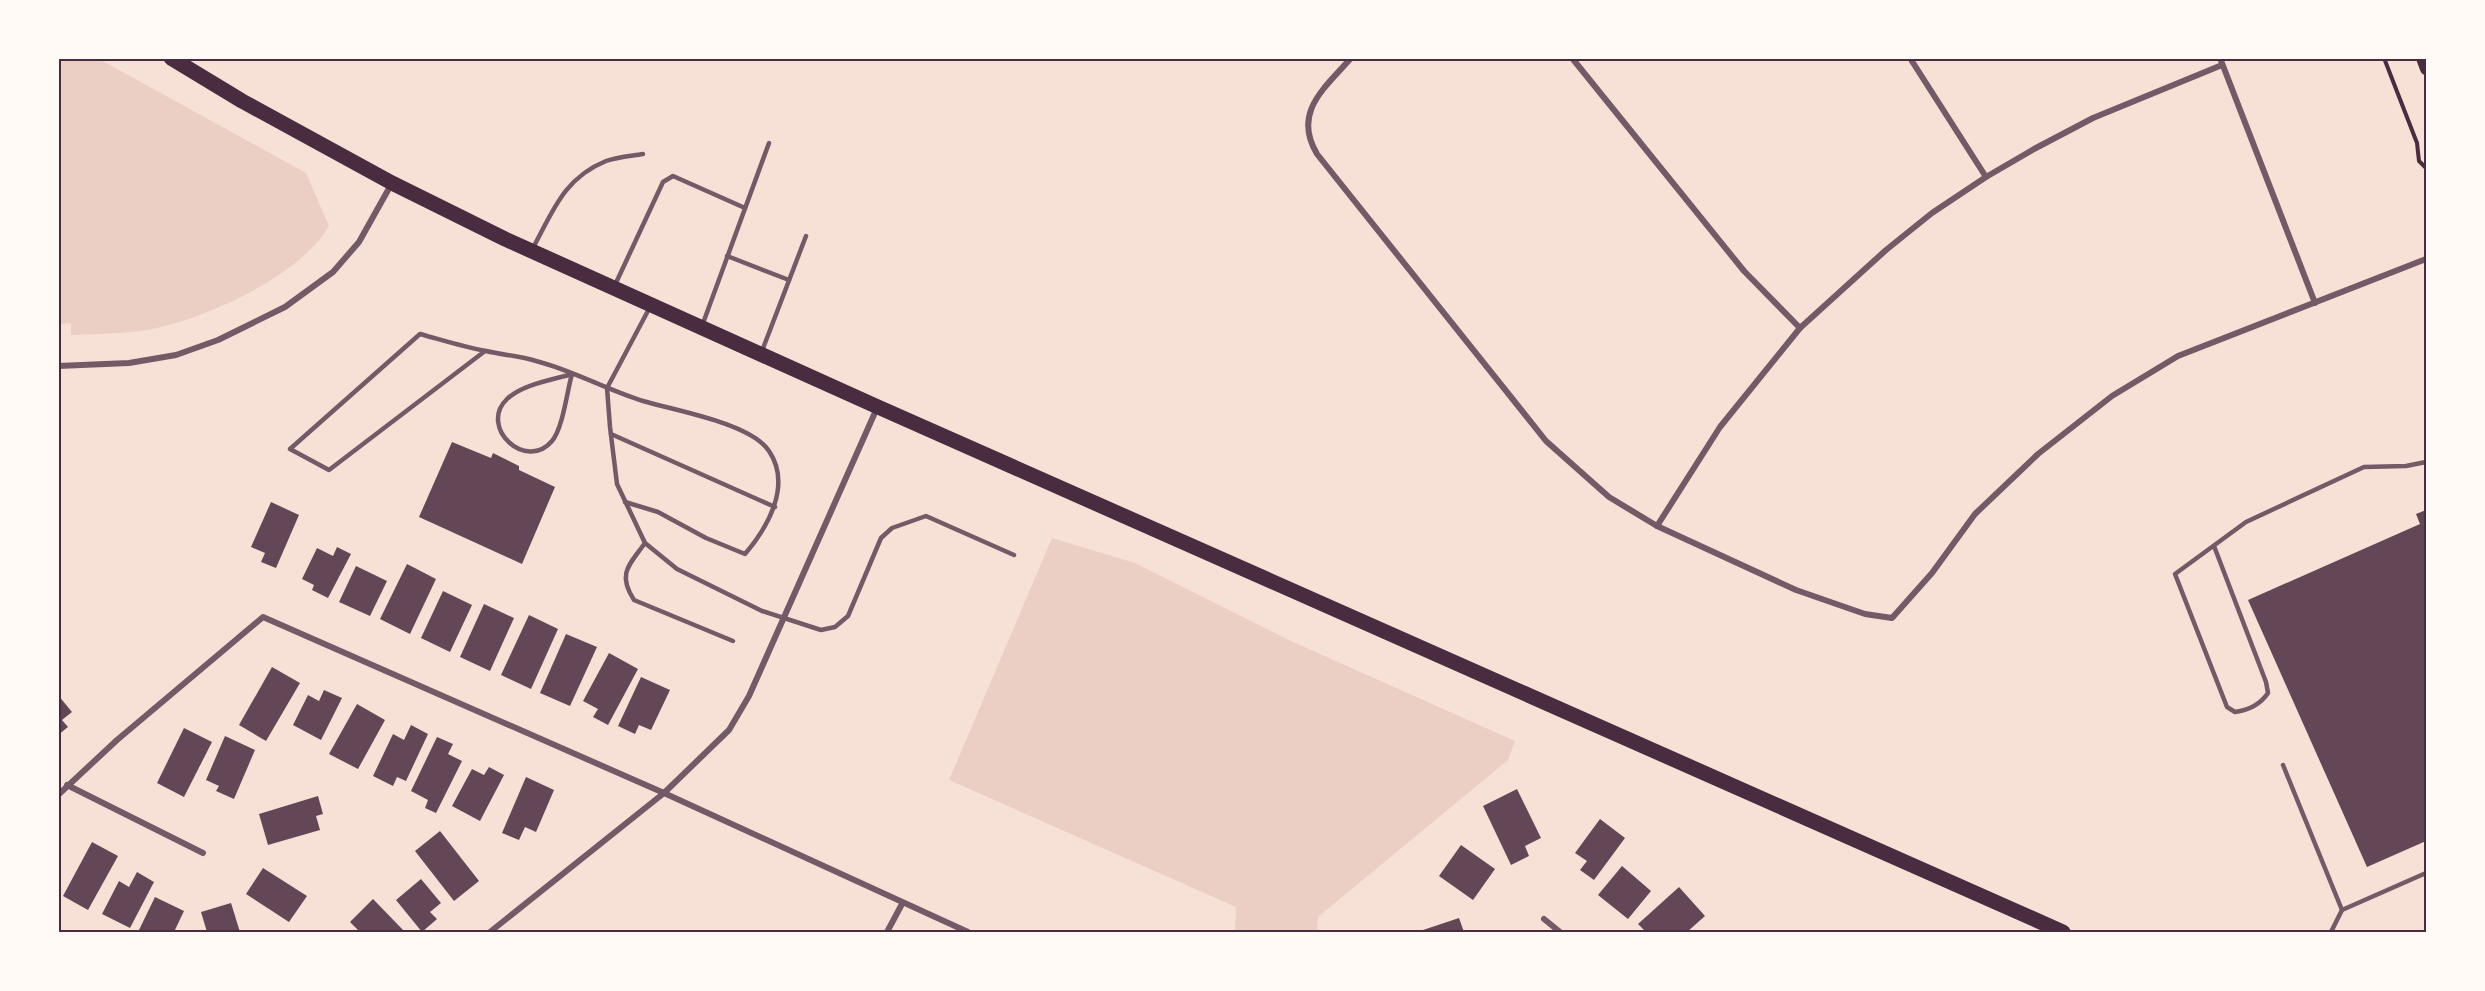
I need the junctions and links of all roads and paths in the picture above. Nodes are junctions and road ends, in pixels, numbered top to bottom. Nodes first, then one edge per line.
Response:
1 (171, 58) edge
2 (1351, 58) edge
3 (1572, 58) edge
4 (1910, 58) edge
5 (2384, 58) edge
6 (2422, 58) edge
7 (2221, 62) edge
8 (2427, 69) edge
9 (769, 142) dead end
10 (643, 154) dead end
11 (2427, 168) edge
12 (1986, 177) junction
13 (392, 183) junction
14 (745, 208) junction
15 (806, 236) dead end
16 (532, 250) junction
17 (727, 256) junction
18 (2427, 259) edge
19 (789, 280) junction
20 (614, 288) junction
21 (2315, 303) junction
22 (651, 305) junction
23 (701, 327) junction
24 (1800, 328) junction
25 (485, 351) junction
26 (761, 354) junction
27 (58, 366) edge
28 (572, 375) junction
29 (607, 388) junction
30 (878, 407) junction
31 (611, 434) junction
32 (2427, 462) edge
33 (625, 502) junction
34 (775, 507) junction
35 (1657, 526) junction
36 (645, 543) junction
37 (2214, 546) junction
38 (1014, 555) dead end
39 (784, 618) junction
40 (733, 641) dead end
41 (2283, 765) dead end
42 (67, 785) junction
43 (664, 793) junction
44 (58, 795) edge
45 (203, 853) dead end
46 (2427, 873) edge
47 (902, 904) junction
48 (2342, 910) junction
49 (1544, 919) dead end
50 (490, 933) edge
51 (887, 933) edge
52 (968, 933) edge
53 (1560, 933) edge
54 (2063, 933) edge
55 (2331, 933) edge

1 - 13 main road
2 - 35 street
3 - 24 street
4 - 12 street
5 - 11 path
6 - 8 main road
7 - 12 street
7 - 21 street
9 - 14 lane
10 - 16 lane
12 - 24 street
13 - 16 main road
13 - 27 street
14 - 17 lane
14 - 20 lane
15 - 19 lane
16 - 20 main road
17 - 19 lane
17 - 23 lane
18 - 21 street
19 - 26 lane
20 - 22 main road
21 - 35 street
22 - 23 main road
22 - 29 lane
23 - 26 main road
24 - 35 street
25 - 25 lane
25 - 28 lane
26 - 30 main road
28 - 28 lane
28 - 29 lane
29 - 31 lane
29 - 34 lane
30 - 39 street
30 - 54 main road
31 - 33 lane
31 - 34 lane
32 - 37 lane
33 - 34 lane
33 - 36 lane
36 - 39 lane
36 - 40 lane
37 - 37 lane
38 - 39 lane
39 - 43 street
41 - 48 lane
42 - 43 street
42 - 44 street
42 - 45 street
43 - 47 street
43 - 50 street
46 - 48 lane
47 - 51 street
47 - 52 street
48 - 55 lane
49 - 53 street

